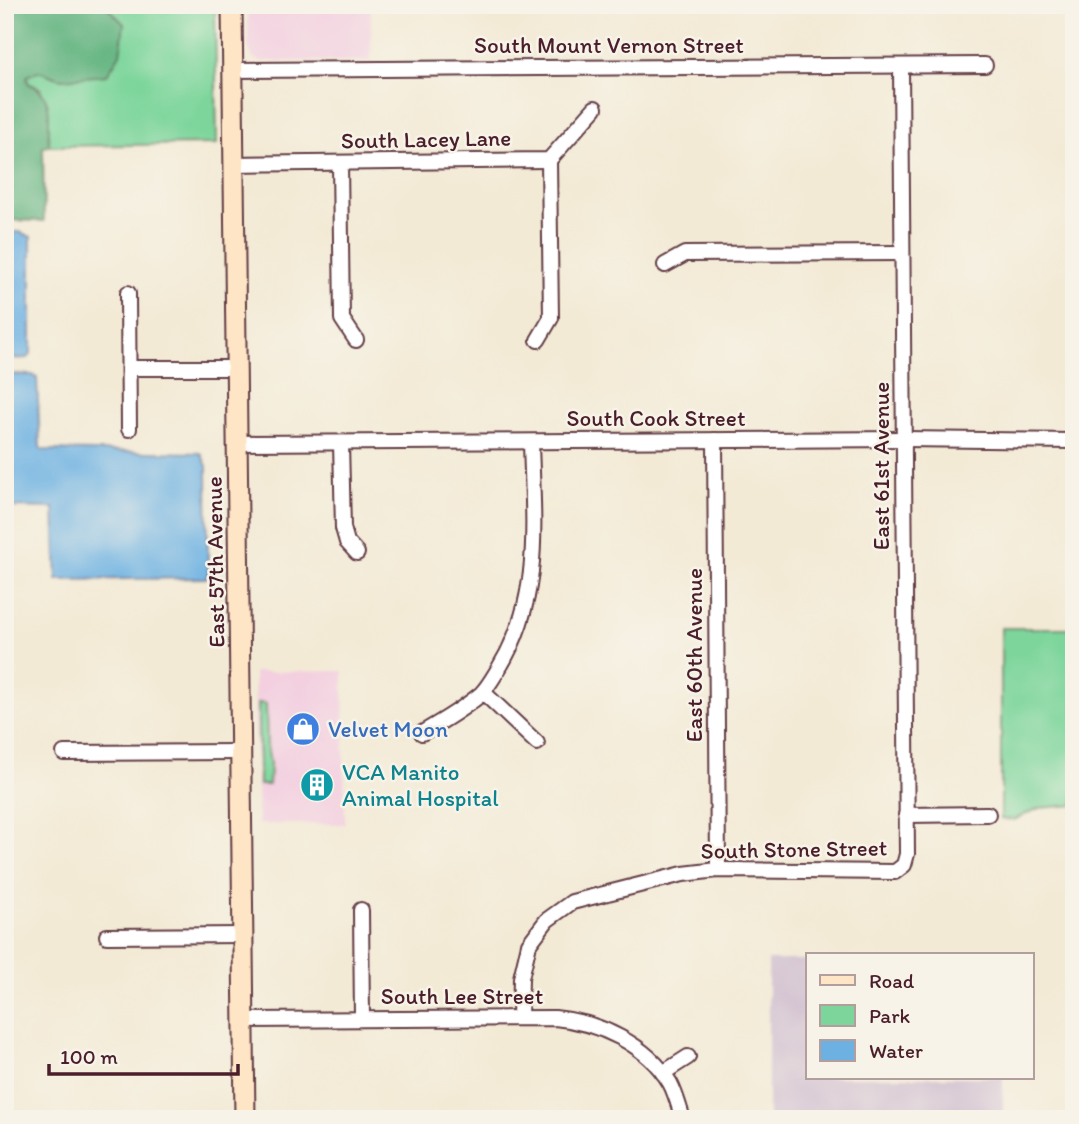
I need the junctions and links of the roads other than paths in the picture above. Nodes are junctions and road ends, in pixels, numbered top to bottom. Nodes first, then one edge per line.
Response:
1 (232, 5) edge
2 (985, 65) dead end
3 (901, 66) junction
4 (233, 70) junction
5 (595, 108) dead end
6 (549, 160) junction
7 (340, 163) junction
8 (234, 164) junction
9 (902, 253) junction
10 (665, 265) dead end
11 (128, 293) dead end
12 (356, 340) dead end
13 (538, 340) dead end
14 (129, 368) junction
15 (237, 368) junction
16 (129, 429) dead end
17 (904, 439) junction
18 (715, 440) junction
19 (531, 442) junction
20 (1074, 442) edge
21 (238, 443) junction
22 (341, 443) junction
23 (357, 553) dead end
24 (483, 692) junction
25 (422, 733) dead end
26 (537, 743) dead end
27 (241, 752) junction
28 (64, 753) dead end
29 (988, 814) dead end
30 (906, 815) junction
31 (904, 865) joint
32 (718, 870) junction
33 (361, 910) dead end
34 (243, 935) junction
35 (107, 936) dead end
36 (520, 1018) junction
37 (362, 1019) junction
38 (244, 1020) junction
39 (688, 1056) dead end
40 (663, 1073) junction
41 (245, 1119) edge
42 (683, 1119) edge

1 - 4 main road, East 57th Avenue
2 - 3 street, South Mount Vernon Street
3 - 4 street, South Mount Vernon Street
3 - 9 street, East 61st Avenue
4 - 8 main road, East 57th Avenue
5 - 6 street
6 - 7 street, South Lacey Lane
6 - 13 street
7 - 8 street, South Lacey Lane
7 - 12 street
8 - 15 main road, East 57th Avenue
9 - 10 street
9 - 17 street, East 61st Avenue
11 - 14 street
14 - 15 street
14 - 16 street
15 - 21 main road, East 57th Avenue
17 - 18 street, South Cook Street
17 - 20 street, South Cook Street
17 - 30 street, East 61st Avenue
18 - 19 street, South Cook Street
18 - 32 street, East 60th Avenue
19 - 22 street, South Cook Street
19 - 24 street
21 - 22 street, South Cook Street
21 - 27 main road, East 57th Avenue
22 - 23 street
24 - 25 street
24 - 26 street
27 - 28 street
27 - 34 main road, East 57th Avenue
29 - 30 street
30 - 31 street, East 61st Avenue
31 - 32 street, South Stone Street
32 - 36 street, South Stone Street
33 - 37 street
34 - 35 street
34 - 38 main road, East 57th Avenue
36 - 37 street, South Lee Street
36 - 40 street, South Lee Street
37 - 38 street, South Lee Street
38 - 41 main road, East 57th Avenue
39 - 40 street
40 - 42 street, South Lee Street

